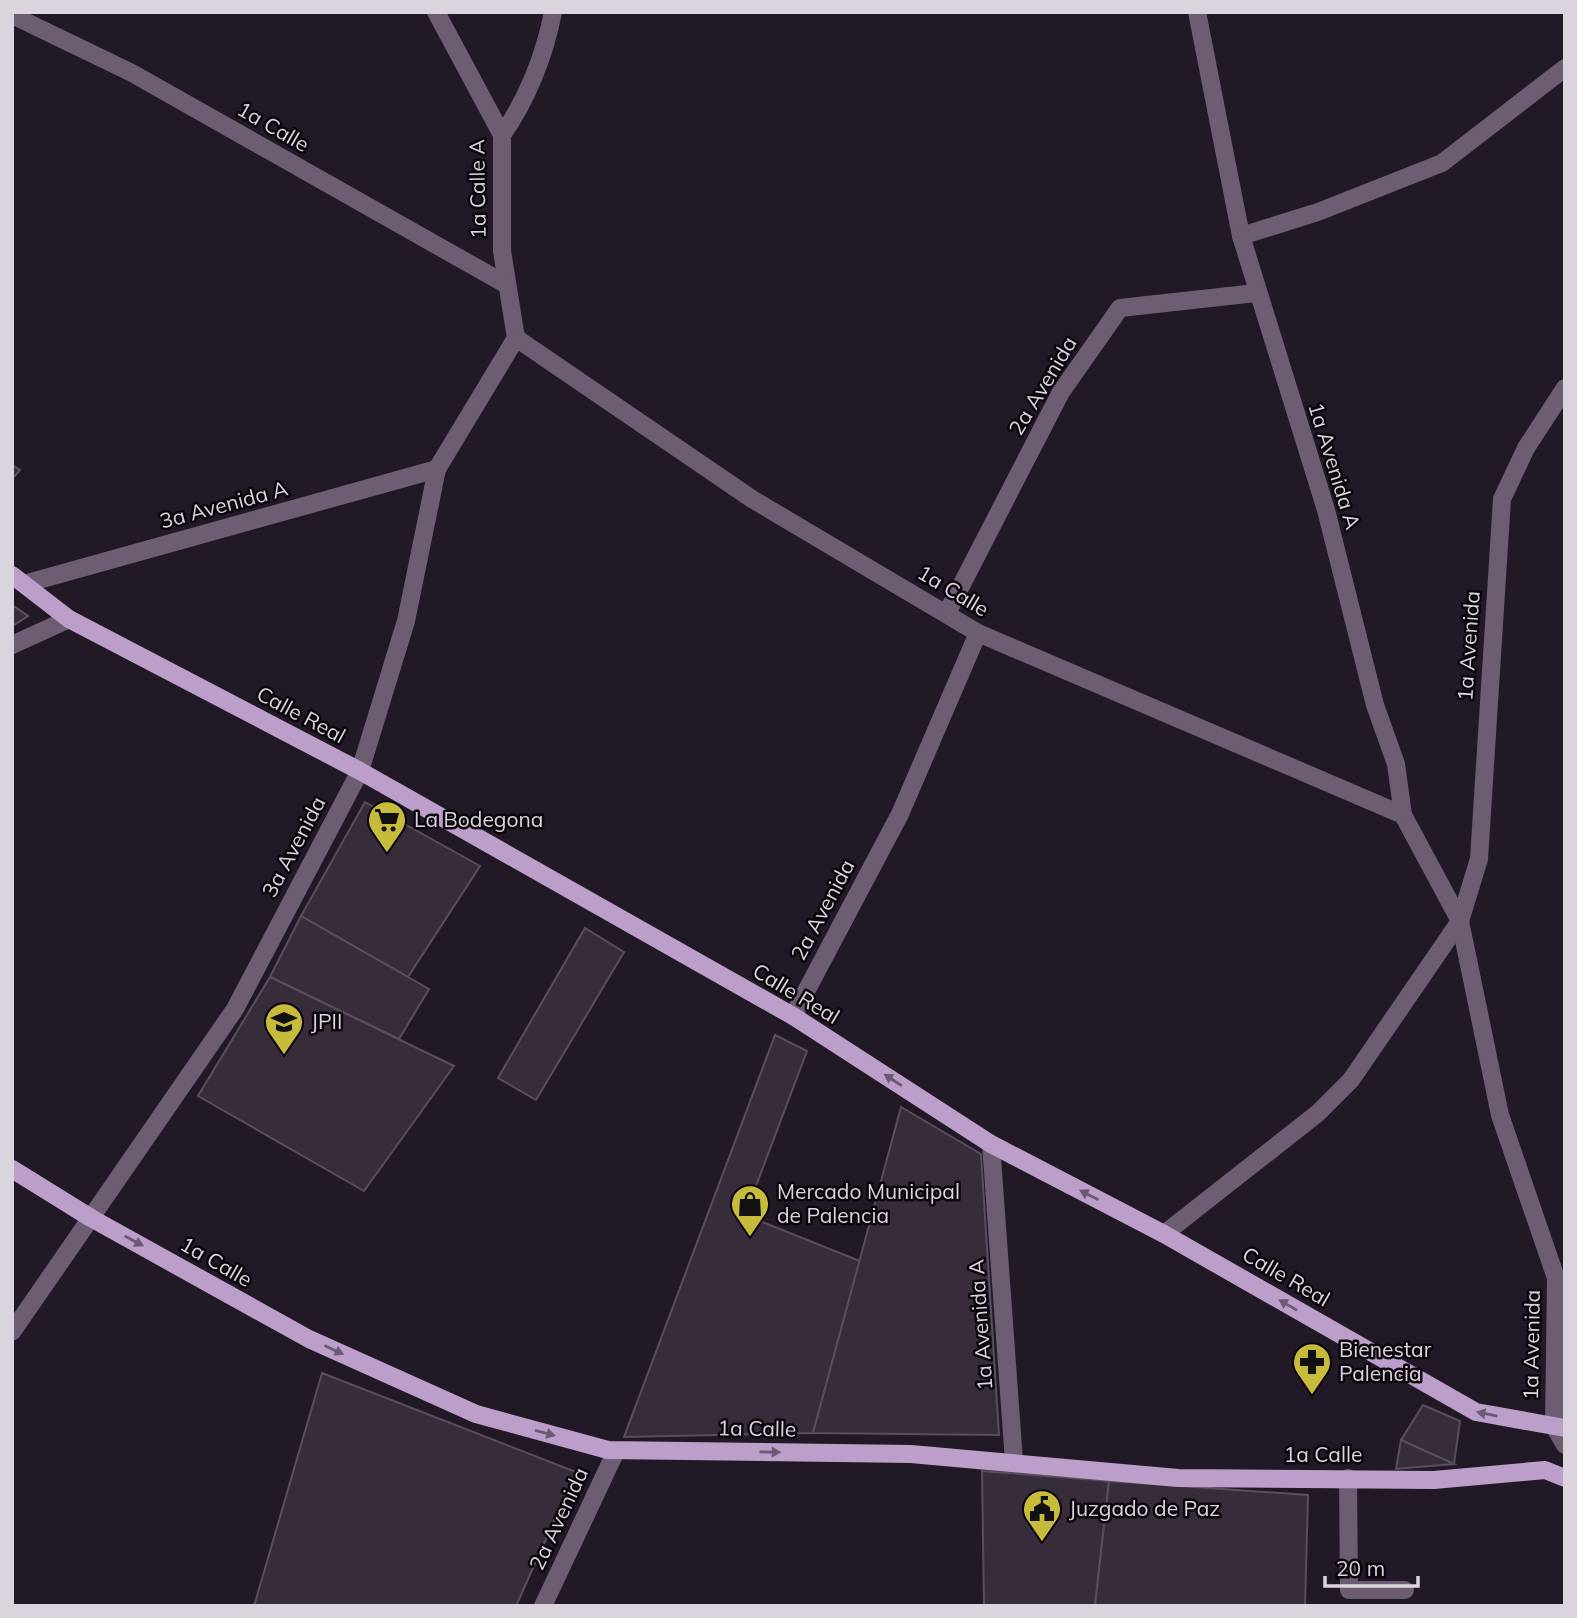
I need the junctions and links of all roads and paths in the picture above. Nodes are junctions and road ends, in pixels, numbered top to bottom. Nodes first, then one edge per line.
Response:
1 (436, 12) edge
2 (553, 12) edge
3 (1197, 12) edge
4 (12, 15) edge
5 (1565, 68) edge
6 (502, 135) junction
7 (1241, 236) junction
8 (507, 285) junction
9 (1256, 293) junction
10 (516, 338) junction
11 (1565, 388) edge
12 (438, 469) junction
13 (18, 580) edge
14 (947, 613) junction
15 (69, 619) junction
16 (978, 633) junction
17 (12, 645) edge
18 (360, 771) junction
19 (1404, 815) junction
20 (1460, 920) junction
21 (793, 1016) junction
22 (991, 1143) junction
23 (12, 1169) edge
24 (91, 1219) junction
25 (1164, 1234) junction
26 (12, 1332) edge
27 (1559, 1427) edge
28 (1565, 1445) edge
29 (615, 1451) junction
30 (1014, 1461) junction
31 (1348, 1478) junction
32 (1565, 1478) edge
33 (1405, 1590) dead end
34 (543, 1606) edge

1 - 6 street, 1a Calle A
2 - 6 street
3 - 7 street, 1a Avenida A
4 - 8 street, 1a Calle
5 - 7 street
6 - 8 street, 1a Calle A
7 - 9 street, 1a Avenida A
8 - 10 street, 1a Calle A
9 - 14 street, 2a Avenida
9 - 19 street, 1a Avenida A
10 - 12 street, 3a Avenida
10 - 14 street, 1a Calle
11 - 20 street, 1a Avenida
12 - 13 street, 3a Avenida A
12 - 18 street, 3a Avenida
13 - 15 main road, Calle Real
14 - 16 street, 1a Calle
15 - 17 street
15 - 18 main road, Calle Real
16 - 19 street, 1a Calle
16 - 21 street, 2a Avenida
18 - 21 main road, Calle Real
18 - 24 street, 3a Avenida
19 - 20 street, 1a Avenida A
20 - 25 street, 1a Avenida
20 - 27 street, 1a Avenida
22 -> 21 main road, Calle Real
25 -> 22 main road, Calle Real
22 - 30 street, 1a Avenida A
23 - 24 main road, 1a Calle
24 - 26 street, 3a Avenida
24 -> 29 main road, 1a Calle
27 -> 25 main road, Calle Real
27 - 28 street, 1a Avenida
29 -> 30 main road, 1a Calle
29 - 34 street, 2a Avenida
30 - 31 main road, 1a Calle
31 - 32 main road, 1a Calle
31 - 33 street

